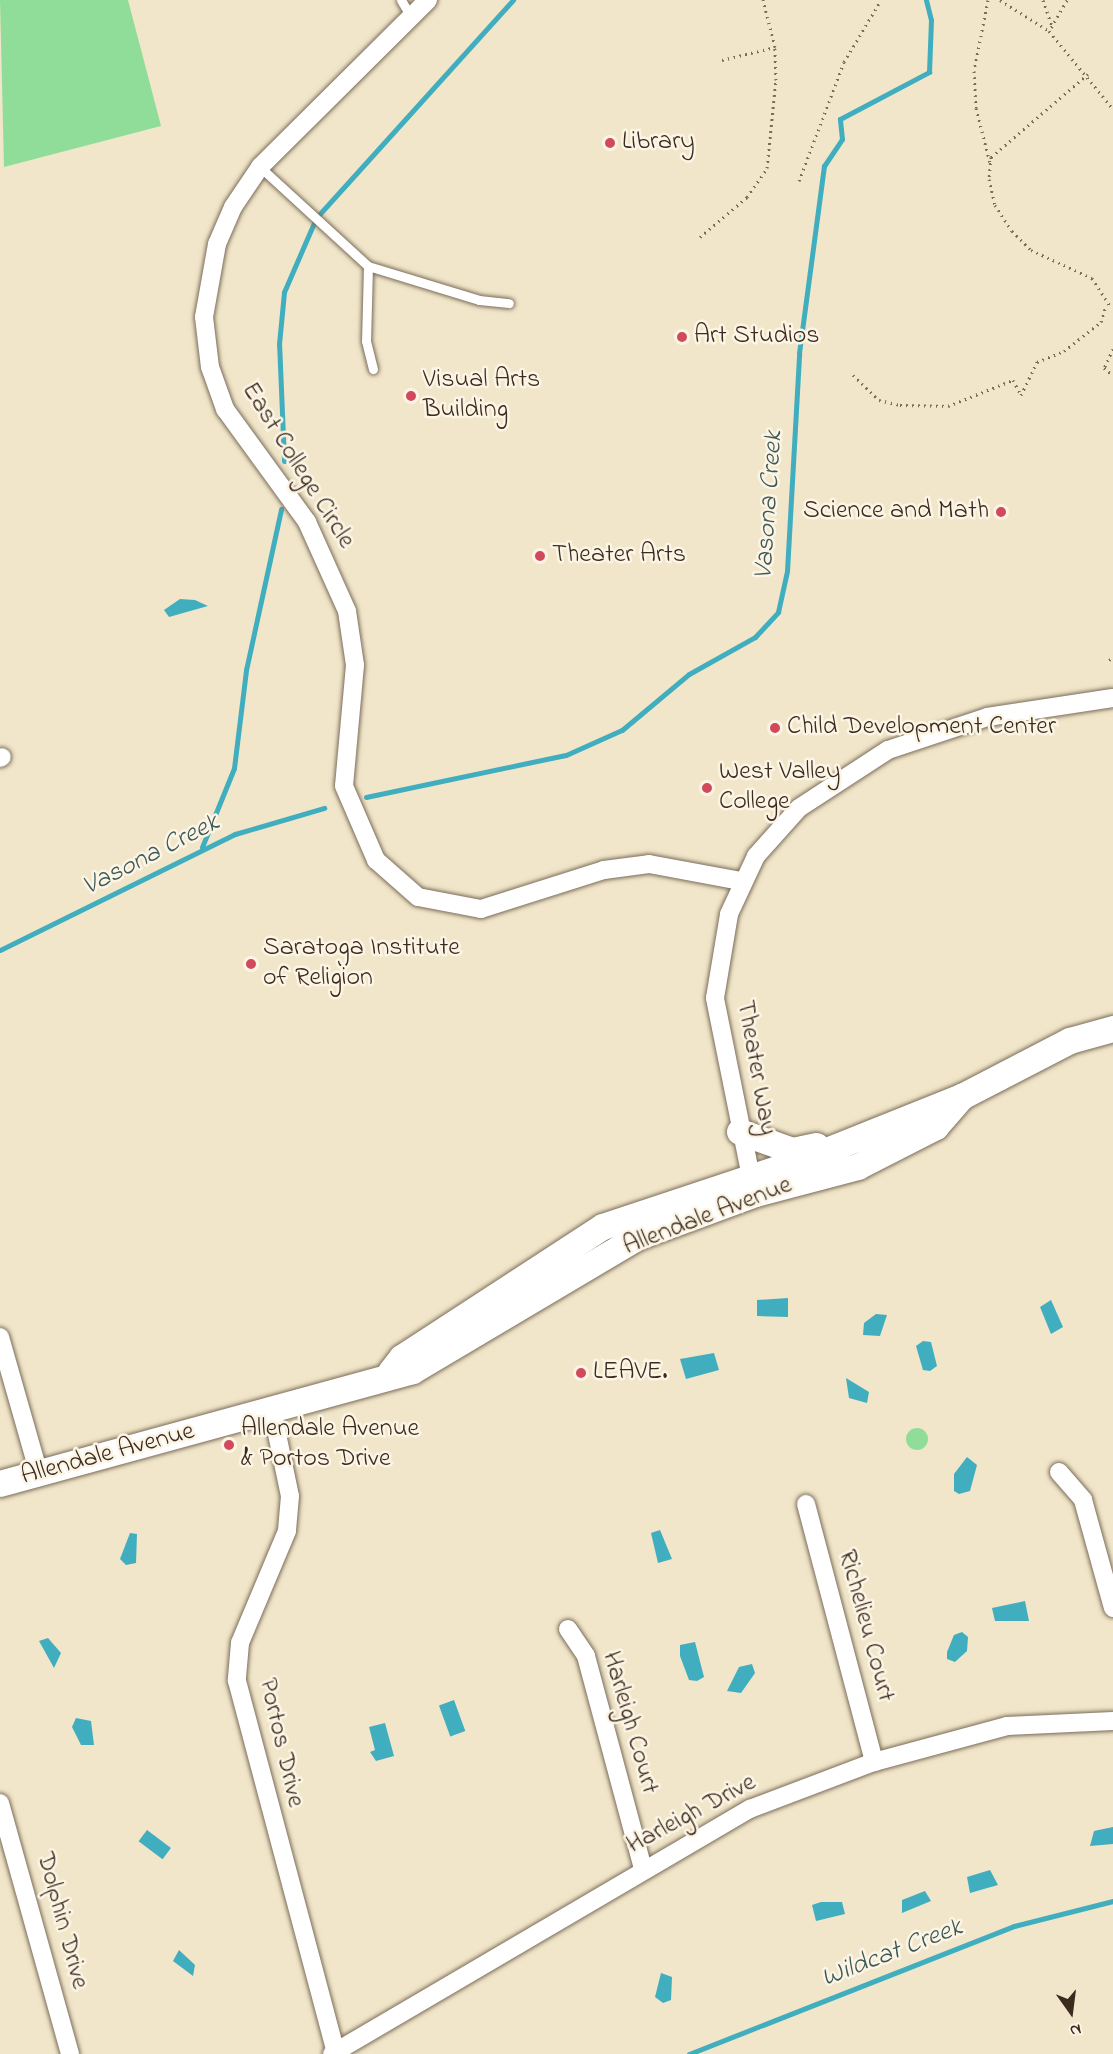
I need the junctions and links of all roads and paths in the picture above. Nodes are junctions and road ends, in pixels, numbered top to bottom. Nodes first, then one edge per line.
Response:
1 (400, 0) edge
2 (428, 0) edge
3 (763, 0) edge
4 (881, 0) edge
5 (988, 0) edge
6 (1000, 0) edge
7 (1043, 0) edge
8 (1067, 0) edge
9 (412, 18) junction
10 (1052, 26) junction
11 (1049, 31) junction
12 (775, 47) junction
13 (722, 60) dead end
14 (1088, 74) junction
15 (1113, 109) edge
16 (990, 163) junction
17 (260, 167) junction
18 (799, 181) dead end
19 (700, 237) dead end
20 (368, 266) junction
21 (509, 303) dead end
22 (1111, 307) dead end
23 (1105, 309) dead end
24 (1113, 349) edge
25 (373, 369) dead end
26 (853, 375) dead end
27 (1113, 375) edge
28 (1113, 698) edge
29 (741, 880) junction
30 (1113, 1029) edge
31 (962, 1097) junction
32 (740, 1132) junction
33 (857, 1138) junction
34 (752, 1184) junction
35 (0, 1337) edge
36 (272, 1410) junction
37 (1059, 1472) dead end
38 (39, 1474) junction
39 (0, 1484) edge
40 (806, 1504) dead end
41 (1113, 1608) edge
42 (568, 1629) dead end
43 (1113, 1720) edge
44 (874, 1761) junction
45 (0, 1803) edge
46 (643, 1869) junction
47 (334, 2053) edge
48 (70, 2054) edge

1 - 9 lane
2 - 9 street, East College Circle
3 - 12 path
4 - 18 path
5 - 16 path
6 - 11 path
7 - 10 path
8 - 10 path
9 - 17 street, East College Circle
10 - 11 path
11 - 14 path
12 - 13 path
12 - 19 path
14 - 15 path
14 - 16 path
16 - 22 path
17 - 20 lane
17 - 29 street, East College Circle
20 - 21 lane
20 - 25 lane
23 - 26 path
24 - 27 path
28 - 29 street
29 - 32 street, Theater Way
30 - 31 street, Allendale Avenue
31 - 33 street, Allendale Avenue
31 - 34 street, Allendale Avenue
32 - 33 street
32 - 34 street, Theater Way
33 - 34 street, Allendale Avenue
34 - 36 street, Allendale Avenue
35 - 38 street
36 - 38 street, Allendale Avenue
36 - 47 street, Portos Drive
37 - 41 street
38 - 39 street, Allendale Avenue
40 - 44 street, Richelieu Court
42 - 46 street, Harleigh Court
43 - 44 street, Harleigh Drive
44 - 46 street, Harleigh Drive
45 - 48 street, Dolphin Drive
46 - 47 street, Harleigh Drive

